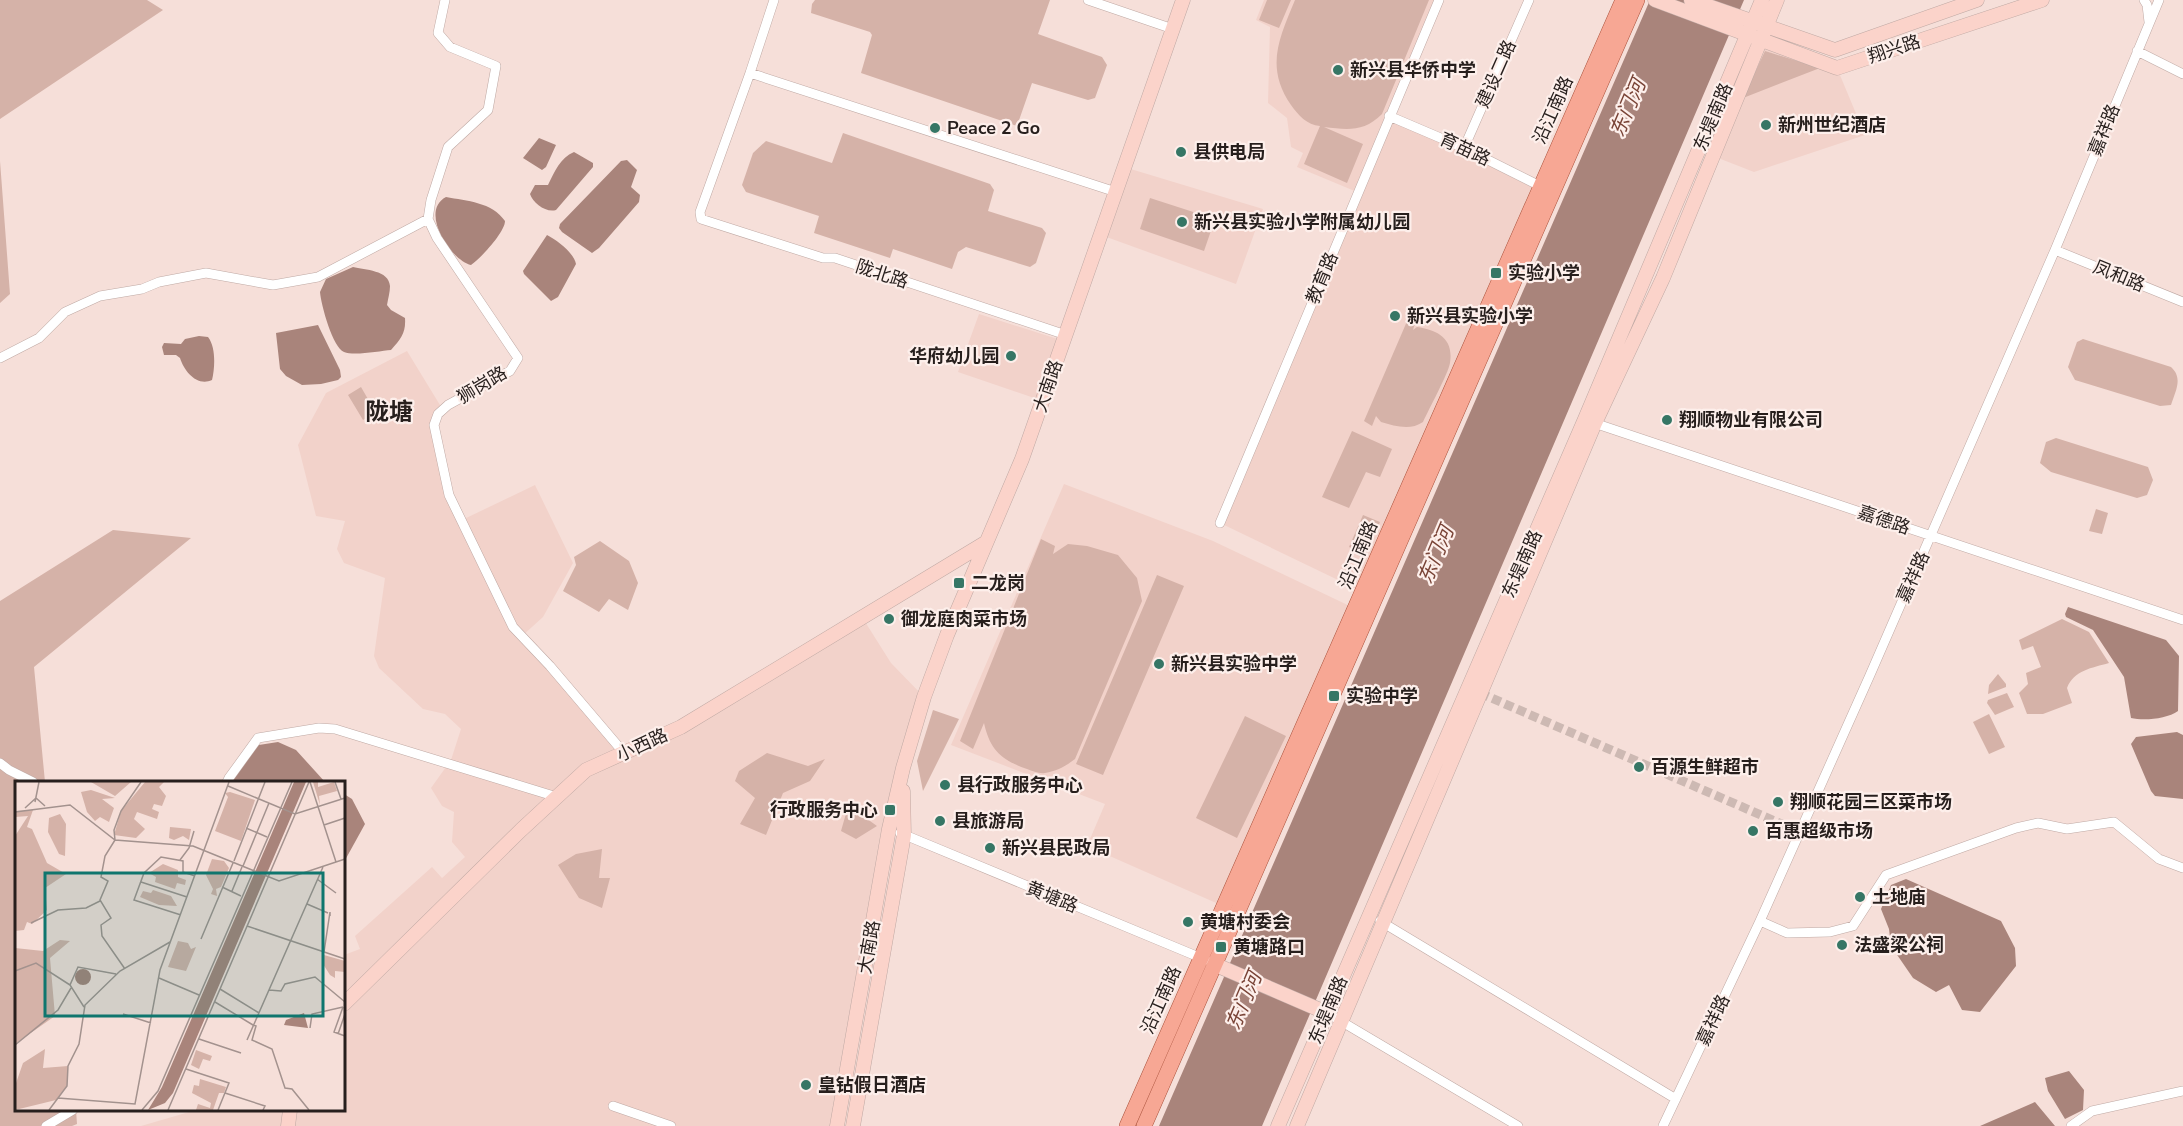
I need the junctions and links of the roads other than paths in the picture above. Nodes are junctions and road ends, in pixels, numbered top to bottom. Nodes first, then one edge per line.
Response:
1 (445, 0) edge
2 (774, 0) edge
3 (1088, 0) edge
4 (1183, 0) edge
5 (1439, 0) edge
6 (1529, 0) edge
7 (1623, 0) edge
8 (1637, 0) edge
9 (1655, 0) edge
10 (1691, 0) edge
11 (1762, 0) edge
12 (1777, 0) edge
13 (1977, 0) edge
14 (2042, 0) edge
15 (2144, 0) edge
16 (2159, 0) edge
17 (2149, 22) junction
18 (1755, 28) junction
19 (1173, 29) junction
20 (1761, 41) junction
21 (2137, 51) junction
22 (750, 73) junction
23 (2183, 74) edge
24 (1389, 116) junction
25 (1464, 148) junction
26 (1540, 186) junction
27 (1116, 192) junction
28 (428, 219) junction
29 (2055, 250) junction
30 (2183, 302) edge
31 (1066, 335) junction
32 (0, 358) edge
33 (1590, 421) junction
34 (1220, 524) dead end
35 (1931, 536) junction
36 (985, 543) junction
37 (2183, 620) edge
38 (624, 753) junction
39 (0, 763) edge
40 (903, 768) junction
41 (29, 781) edge
42 (228, 781) edge
43 (557, 797) junction
44 (889, 829) junction
45 (904, 835) junction
46 (2183, 868) edge
47 (1369, 915) junction
48 (1760, 921) junction
49 (1383, 923) junction
50 (1200, 958) junction
51 (1216, 964) junction
52 (345, 1003) edge
53 (1327, 1013) junction
54 (1340, 1020) junction
55 (2183, 1091) edge
56 (1676, 1099) junction
57 (613, 1106) dead end
58 (71, 1111) edge
59 (290, 1111) edge
60 (46, 1126) edge
61 (288, 1126) edge
62 (671, 1126) edge
63 (837, 1126) edge
64 (853, 1126) edge
65 (1127, 1126) edge
66 (1144, 1126) edge
67 (1278, 1126) edge
68 (1297, 1126) edge
69 (1518, 1126) edge
70 (1663, 1126) edge
71 (2071, 1126) edge

1 - 28 street
2 - 22 street
3 - 19 street
4 - 19 main road, 大南路
5 - 24 street, 教育路
6 - 25 street, 建设二路
7 - 26 main road, 沿江南路
8 - 51 main road, 沿江南路
9 - 18 main road
10 - 18 main road
11 - 18 main road, 东堤南路
12 - 18 main road, 东堤南路
13 - 18 main road, 翔兴路
14 - 20 main road, 翔兴路
15 - 17 street
16 - 17 street, 嘉祥路
17 - 21 street, 嘉祥路
18 - 20 main road, 翔兴路
18 - 33 main road, 东堤南路
19 - 27 main road, 大南路
20 - 33 main road, 东堤南路
21 - 23 street
21 - 29 street, 嘉祥路
22 - 27 street
22 - 31 street, 陇北路
24 - 25 street, 育苗路
24 - 34 street, 教育路
25 - 26 street, 育苗路
26 - 50 main road, 沿江南路
27 - 31 main road, 大南路
28 - 32 street
28 - 38 street, 狮岗路
29 - 30 street, 凤和路
29 - 35 street, 嘉祥路
31 - 36 main road, 大南路
33 - 35 street, 嘉德路
33 - 47 main road, 东堤南路
33 - 49 main road, 东堤南路
35 - 37 street, 嘉德路
35 - 48 street, 嘉祥路
36 - 38 main road, 小西路
36 - 40 main road, 大南路
38 - 43 main road, 小西路
39 - 41 street
40 - 44 main road, 大南路
40 - 45 main road, 大南路
42 - 43 street
43 - 52 main road, 小西路
44 - 45 street, 黄塘路
44 - 63 main road, 大南路
45 - 50 street, 黄塘路
45 - 64 main road, 大南路
46 - 48 street
47 - 49 street
47 - 53 main road, 东堤南路
48 - 56 street, 嘉祥路
49 - 54 main road, 东堤南路
49 - 56 street
50 - 51 street, 黄塘路
50 - 65 main road, 沿江南路
51 - 53 main road
51 - 66 main road, 沿江南路
53 - 54 street
53 - 67 main road, 东堤南路
54 - 68 main road, 东堤南路
54 - 69 street
55 - 71 street
56 - 70 street, 嘉祥路
57 - 62 street
58 - 60 street
59 - 61 main road

